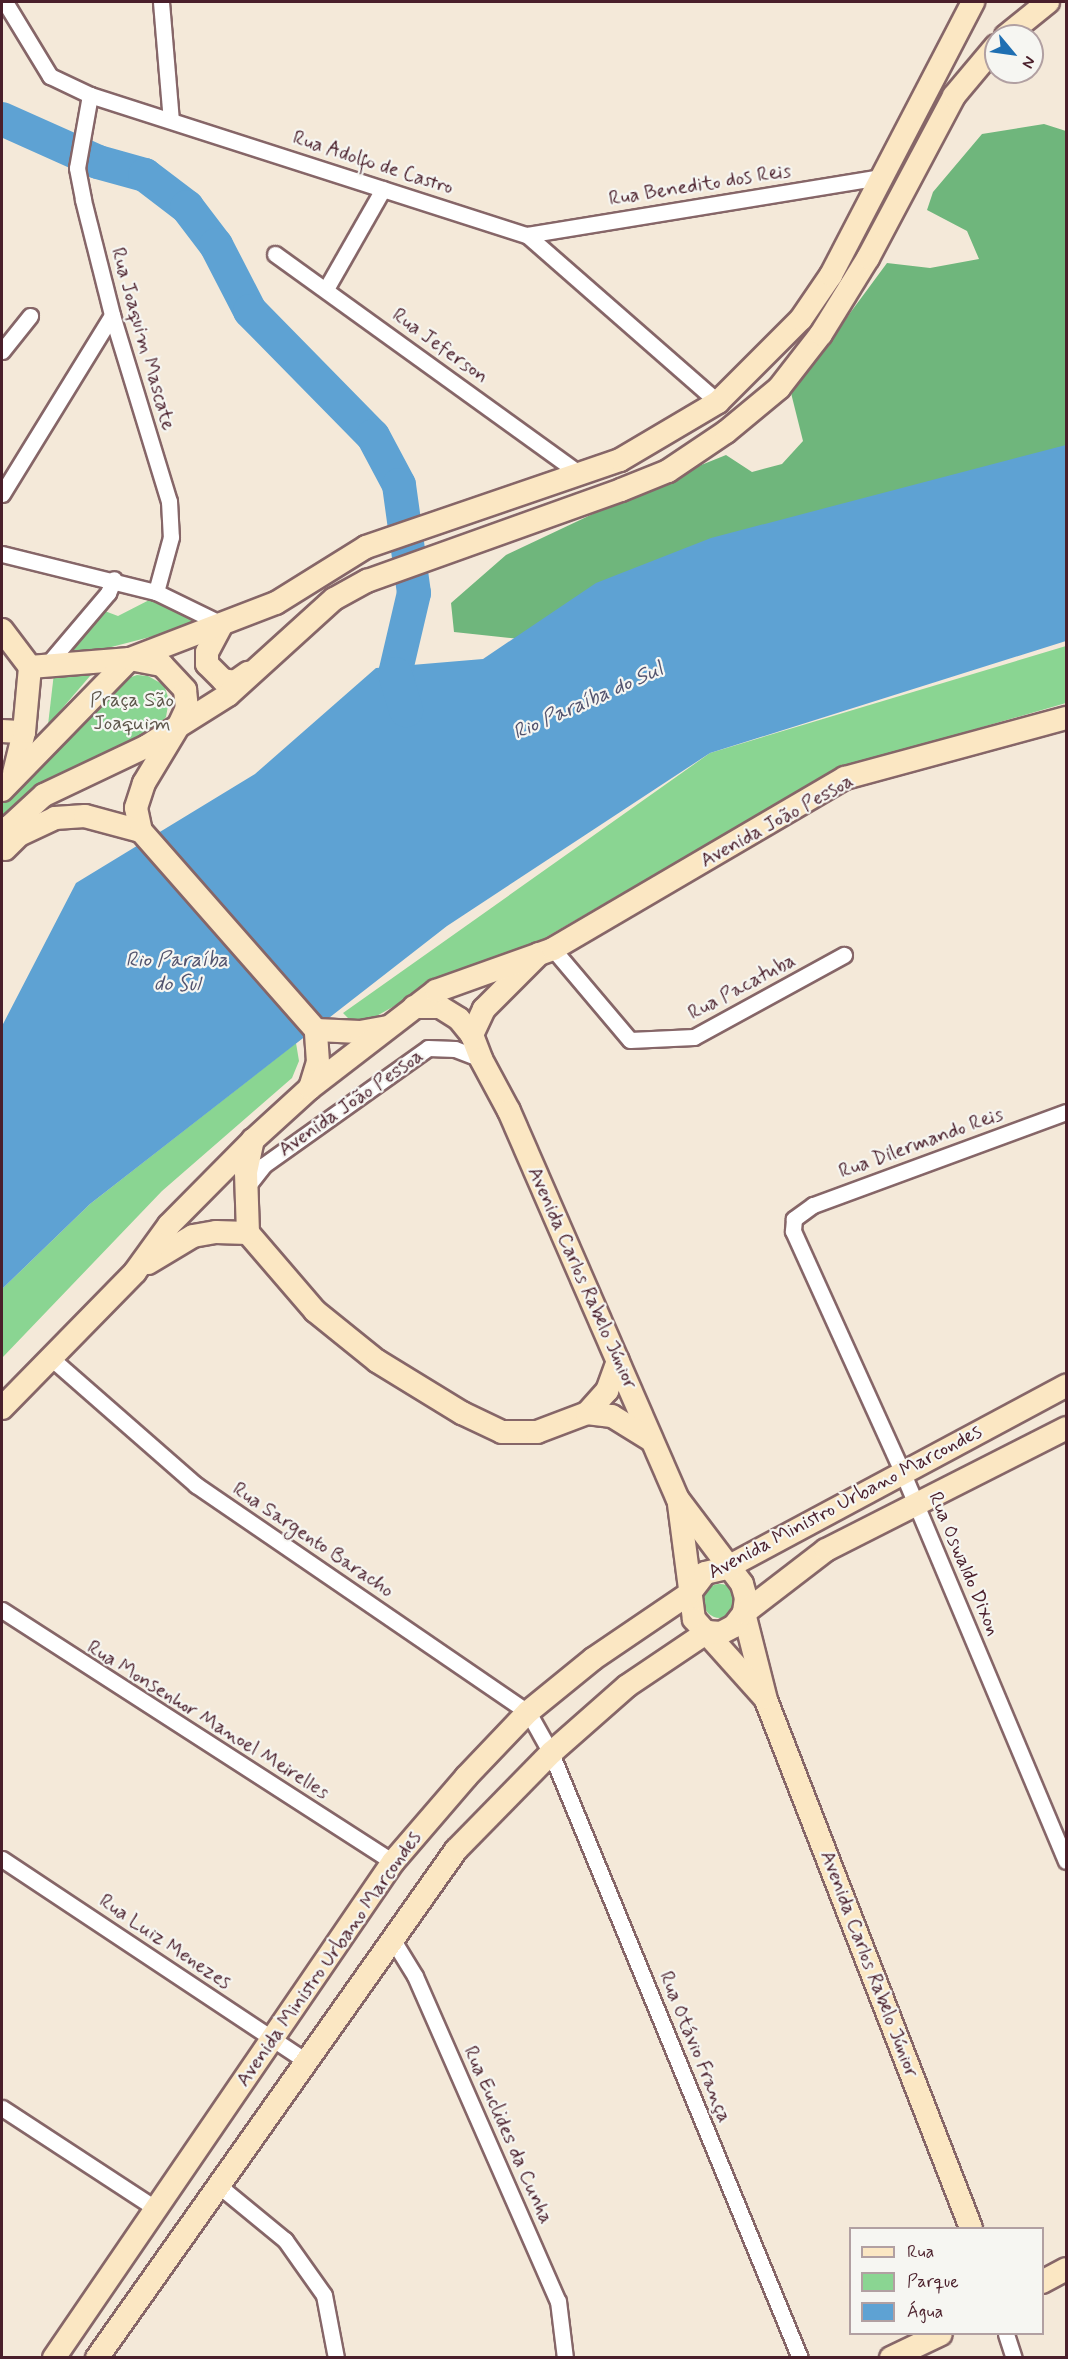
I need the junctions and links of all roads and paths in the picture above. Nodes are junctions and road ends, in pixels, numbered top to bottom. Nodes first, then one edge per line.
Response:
1 (5, 2) edge
2 (161, 2) edge
3 (973, 2) edge
4 (1048, 2) edge
5 (1021, 24) edge
6 (984, 60) edge
7 (90, 95) junction
8 (171, 120) junction
9 (880, 177) junction
10 (383, 189) junction
11 (527, 235) junction
12 (275, 254) dead end
13 (326, 289) junction
14 (112, 315) junction
15 (30, 316) dead end
16 (2, 351) edge
17 (718, 402) junction
18 (579, 473) junction
19 (2, 494) edge
20 (2, 554) edge
21 (114, 579) junction
22 (156, 592) junction
23 (222, 624) junction
24 (2, 630) edge
25 (271, 658) junction
26 (130, 659) junction
27 (38, 667) junction
28 (1066, 718) edge
29 (180, 725) junction
30 (2, 731) edge
31 (24, 732) junction
32 (7, 783) edge
33 (143, 833) junction
34 (2, 839) edge
35 (2, 852) edge
36 (546, 951) junction
37 (844, 955) dead end
38 (414, 1006) junction
39 (393, 1026) junction
40 (313, 1027) junction
41 (472, 1035) junction
42 (481, 1059) junction
43 (310, 1088) junction
44 (1066, 1112) edge
45 (253, 1140) junction
46 (246, 1188) junction
47 (794, 1219) joint
48 (248, 1233) junction
49 (135, 1272) junction
50 (51, 1358) junction
51 (618, 1360) junction
52 (1066, 1386) edge
53 (2, 1408) edge
54 (587, 1413) junction
55 (1066, 1428) edge
56 (652, 1440) junction
57 (902, 1471) junction
58 (678, 1499) junction
59 (916, 1504) junction
60 (726, 1568) junction
61 (690, 1593) junction
62 (2, 1610) edge
63 (744, 1613) junction
64 (707, 1632) junction
65 (766, 1700) junction
66 (528, 1712) junction
67 (551, 1753) junction
68 (2, 1859) edge
69 (1066, 1861) edge
70 (393, 1862) junction
71 (392, 1937) junction
72 (271, 2038) junction
73 (305, 2060) junction
74 (2, 2108) edge
75 (218, 2185) junction
76 (155, 2208) junction
77 (970, 2227) edge
78 (939, 2335) edge
79 (1006, 2335) edge
80 (54, 2358) edge
81 (97, 2358) edge
82 (336, 2358) edge
83 (565, 2358) edge
84 (800, 2358) edge
85 (891, 2358) edge
86 (1014, 2358) edge

1 - 7 street, Rua Adolfo de Castro
2 - 8 street
3 - 9 street
4 - 5 street
6 - 25 street
7 - 8 street, Rua Adolfo de Castro
7 - 14 street, Rua Joaquim Mascate
8 - 10 street, Rua Adolfo de Castro
9 - 11 street, Rua Benedito dos Reis
9 - 17 street
10 - 11 street, Rua Adolfo de Castro
10 - 13 street
11 - 17 street, Rua Adolfo de Castro
12 - 13 street, Rua Jeferson
13 - 18 street, Rua Jeferson
14 - 19 street
14 - 22 street, Rua Joaquim Mascate
15 - 16 street
17 - 18 street
18 - 23 street
20 - 21 street
21 - 22 street
21 - 27 street
22 - 23 street
23 - 25 street
23 - 26 street
24 - 27 street
25 - 29 street
26 - 27 street
26 - 29 street
26 - 32 street
27 - 31 street
28 - 36 street, Avenida João Pessoa
29 - 33 street
29 - 34 street
30 - 31 street
31 - 32 street
33 - 35 street
33 - 40 street
36 - 37 street, Rua Pacatuba
36 - 38 street, Avenida João Pessoa
36 - 41 street, Avenida João Pessoa
38 - 39 street, Avenida João Pessoa
38 - 41 street
39 - 40 street
39 - 43 street, Avenida João Pessoa
40 - 43 street
41 - 42 street
42 - 46 street, Avenida João Pessoa
42 - 51 street, Avenida Carlos Rabelo Júnior
43 - 45 street, Avenida João Pessoa
44 - 47 street, Rua Dilermando Reis
45 - 46 street, Avenida João Pessoa
45 - 49 street, Avenida João Pessoa
46 - 48 street, Avenida João Pessoa
47 - 57 street, Rua Oswaldo Dixon
48 - 49 street
48 - 54 street
49 - 50 street
50 - 53 street
50 - 66 street, Rua Sargento Baracho
51 - 54 street
51 - 56 street, Avenida Carlos Rabelo Júnior
52 - 57 street, Avenida Ministro Urbano Marcondes
54 - 56 street
55 - 59 street, Avenida Ministro Urbano Marcondes
56 - 58 street, Avenida Carlos Rabelo Júnior
57 - 59 street, Rua Oswaldo Dixon
57 - 60 street, Avenida Ministro Urbano Marcondes
58 - 60 street, Avenida Carlos Rabelo Júnior
58 - 61 street, Avenida Carlos Rabelo Júnior
59 - 63 street, Avenida Ministro Urbano Marcondes
59 - 69 street, Rua Oswaldo Dixon
60 - 61 street, Avenida Ministro Urbano Marcondes
60 - 63 street, Avenida Carlos Rabelo Júnior
61 - 64 street, Avenida Carlos Rabelo Júnior
61 - 66 street, Avenida Ministro Urbano Marcondes
62 - 70 street, Rua Monsenhor Manoel Meirelles
63 - 64 street, Avenida Ministro Urbano Marcondes
63 - 65 street, Avenida Carlos Rabelo Júnior
64 - 65 street, Avenida Carlos Rabelo Júnior
64 - 67 street, Avenida Ministro Urbano Marcondes
65 - 77 street, Avenida Carlos Rabelo Júnior
66 - 67 street, Rua Sargento Baracho
66 - 70 street, Avenida Ministro Urbano Marcondes
67 - 71 street, Avenida Ministro Urbano Marcondes
67 - 84 street, Rua Otávio França
68 - 72 street, Rua Luiz Menezes
70 - 72 street, Avenida Ministro Urbano Marcondes
71 - 73 street, Avenida Ministro Urbano Marcondes
71 - 83 street, Rua Euclides da Cunha
72 - 73 street, Rua Luiz Menezes
72 - 76 street, Avenida Ministro Urbano Marcondes
73 - 75 street, Avenida Ministro Urbano Marcondes
74 - 76 street
75 - 81 street, Avenida Ministro Urbano Marcondes
75 - 82 street
76 - 80 street, Avenida Ministro Urbano Marcondes
78 - 85 street
79 - 86 street

